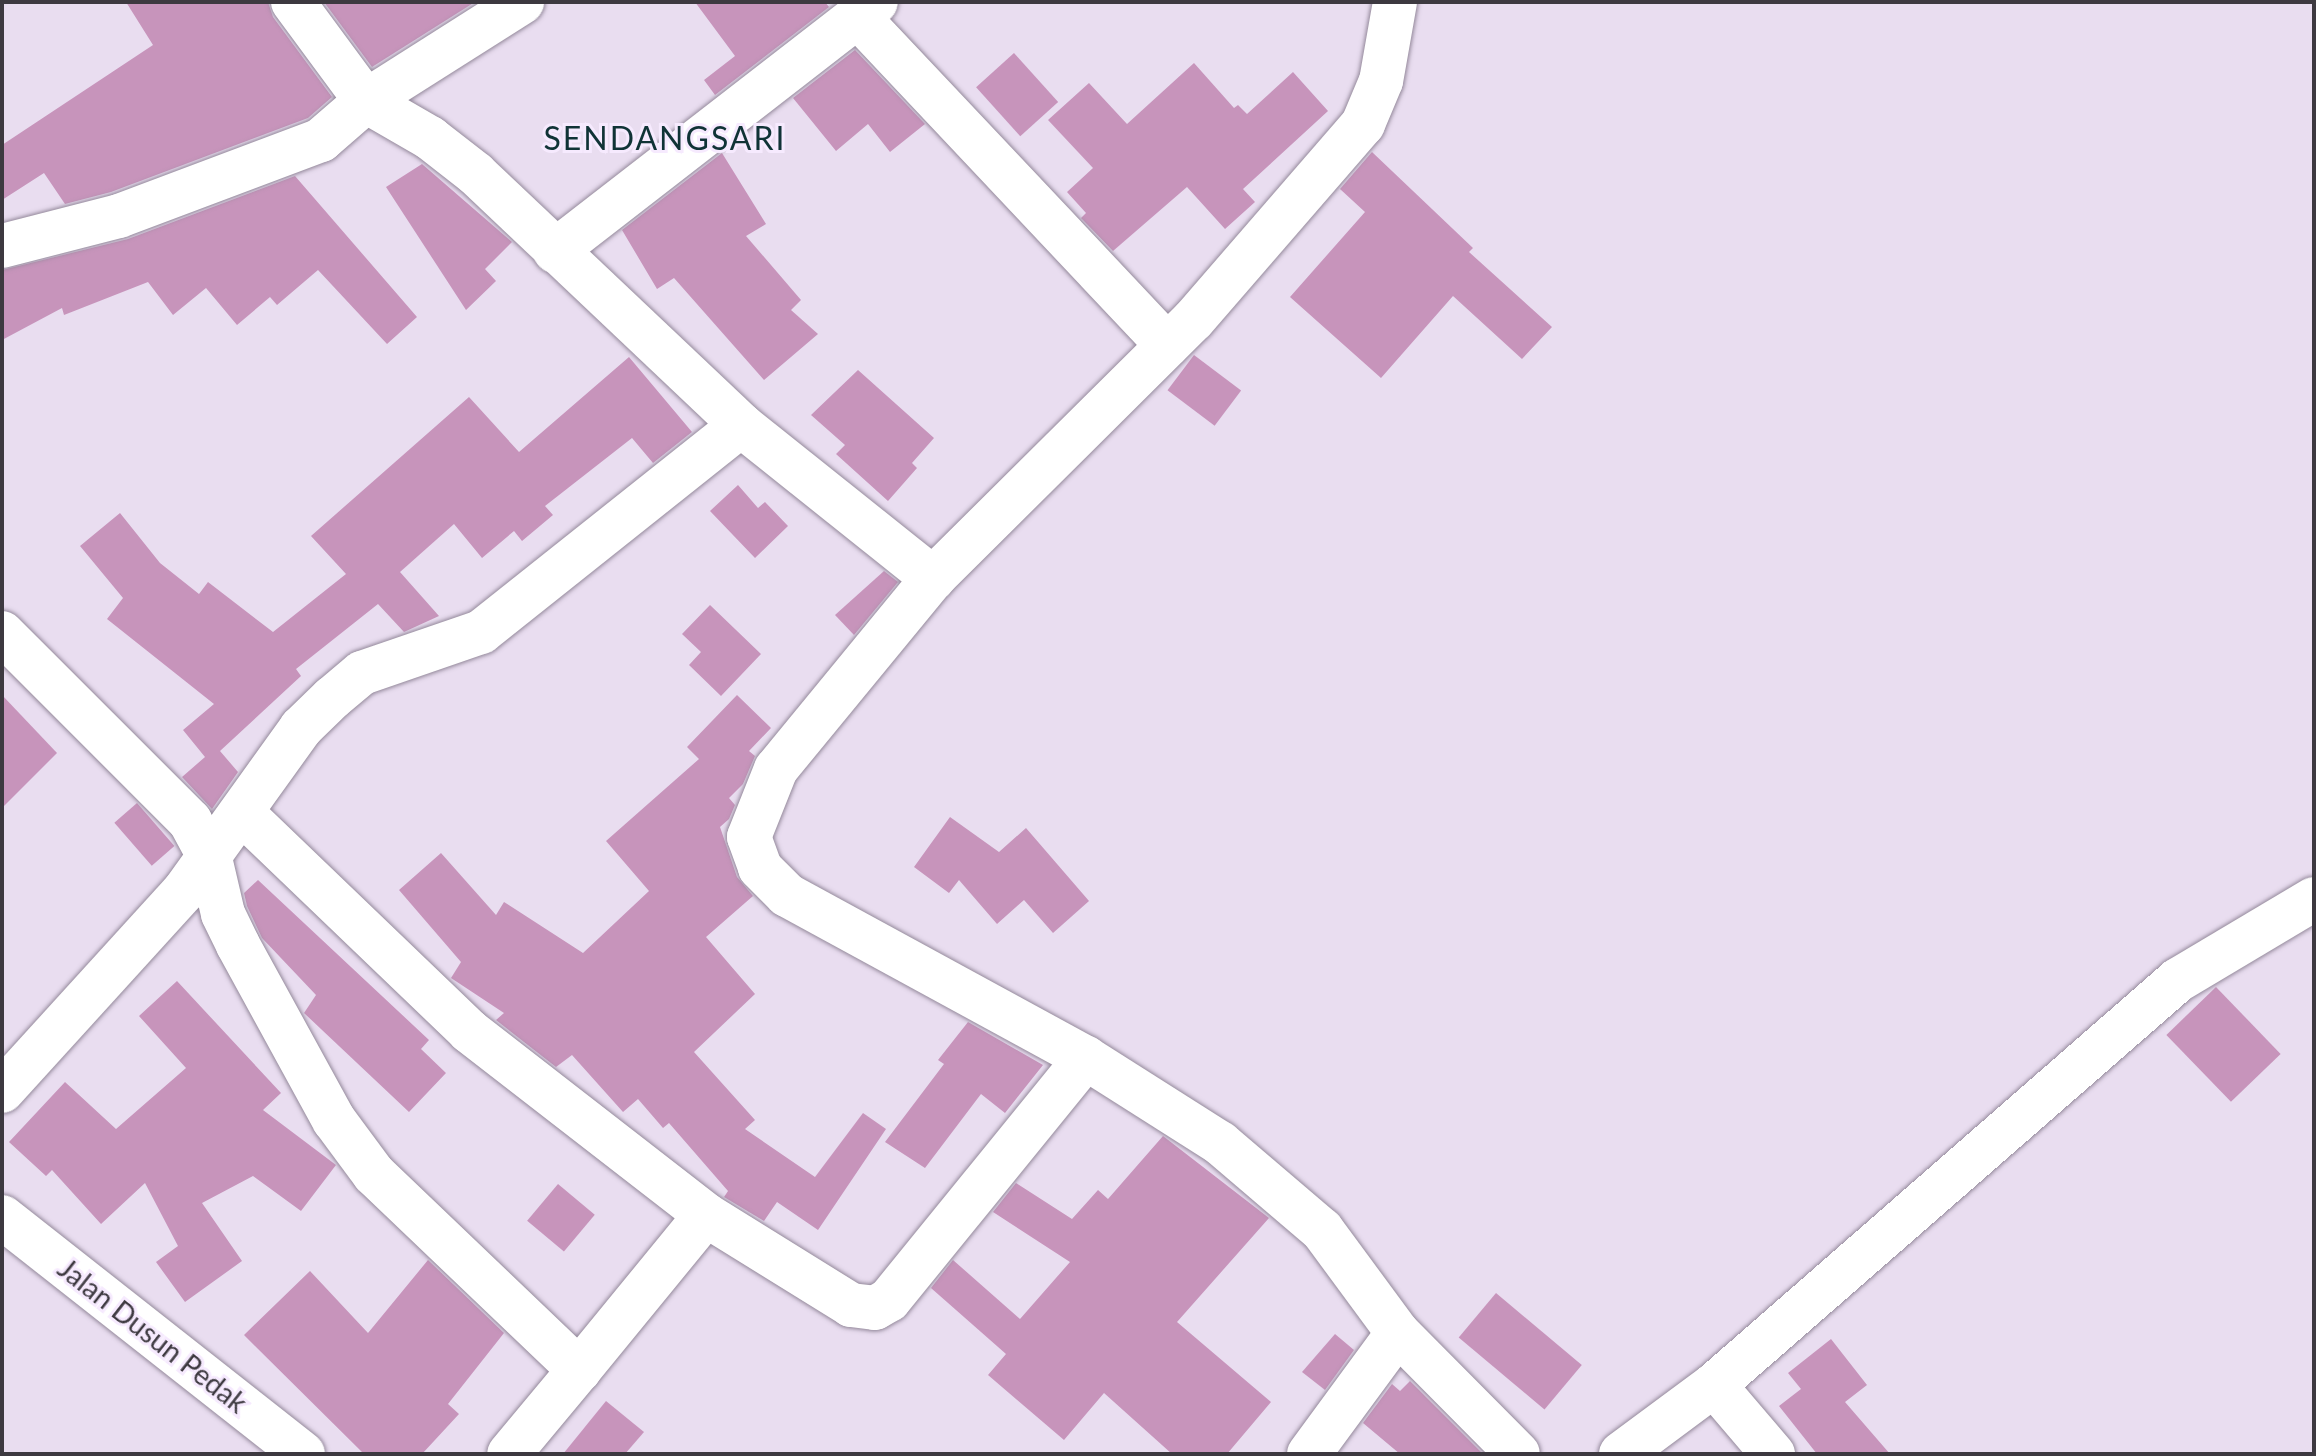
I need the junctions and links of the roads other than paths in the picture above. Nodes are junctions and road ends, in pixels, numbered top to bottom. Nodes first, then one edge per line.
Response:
1 (293, 2) edge
2 (522, 2) edge
3 (1395, 2) edge
4 (867, 9) edge
5 (366, 101) junction
6 (2, 246) edge
7 (555, 251) junction
8 (1167, 345) junction
9 (741, 425) junction
10 (933, 578) junction
11 (2, 633) edge
12 (242, 813) junction
13 (210, 858) junction
14 (2314, 899) edge
15 (1086, 1058) junction
16 (2, 1091) edge
17 (706, 1215) junction
18 (2, 1217) edge
19 (1398, 1333) junction
20 (579, 1370) junction
21 (1714, 1385) junction
22 (303, 1454) edge
23 (509, 1454) edge
24 (1309, 1454) edge
25 (1518, 1454) edge
26 (1621, 1454) edge
27 (1773, 1454) edge

1 - 5 street
2 - 5 street
3 - 8 street
4 - 7 street
4 - 8 street
5 - 6 street
5 - 7 street
7 - 9 street
8 - 10 street
9 - 10 street
9 - 12 street
10 - 15 street
11 - 13 street
12 - 13 street
12 - 17 street
13 - 16 street
13 - 20 street
14 - 21 street
15 - 17 street
15 - 19 street
17 - 20 street
18 - 22 street, Jalan Dusun Pedak
19 - 24 street
19 - 25 street
20 - 23 street
21 - 26 street
21 - 27 street

